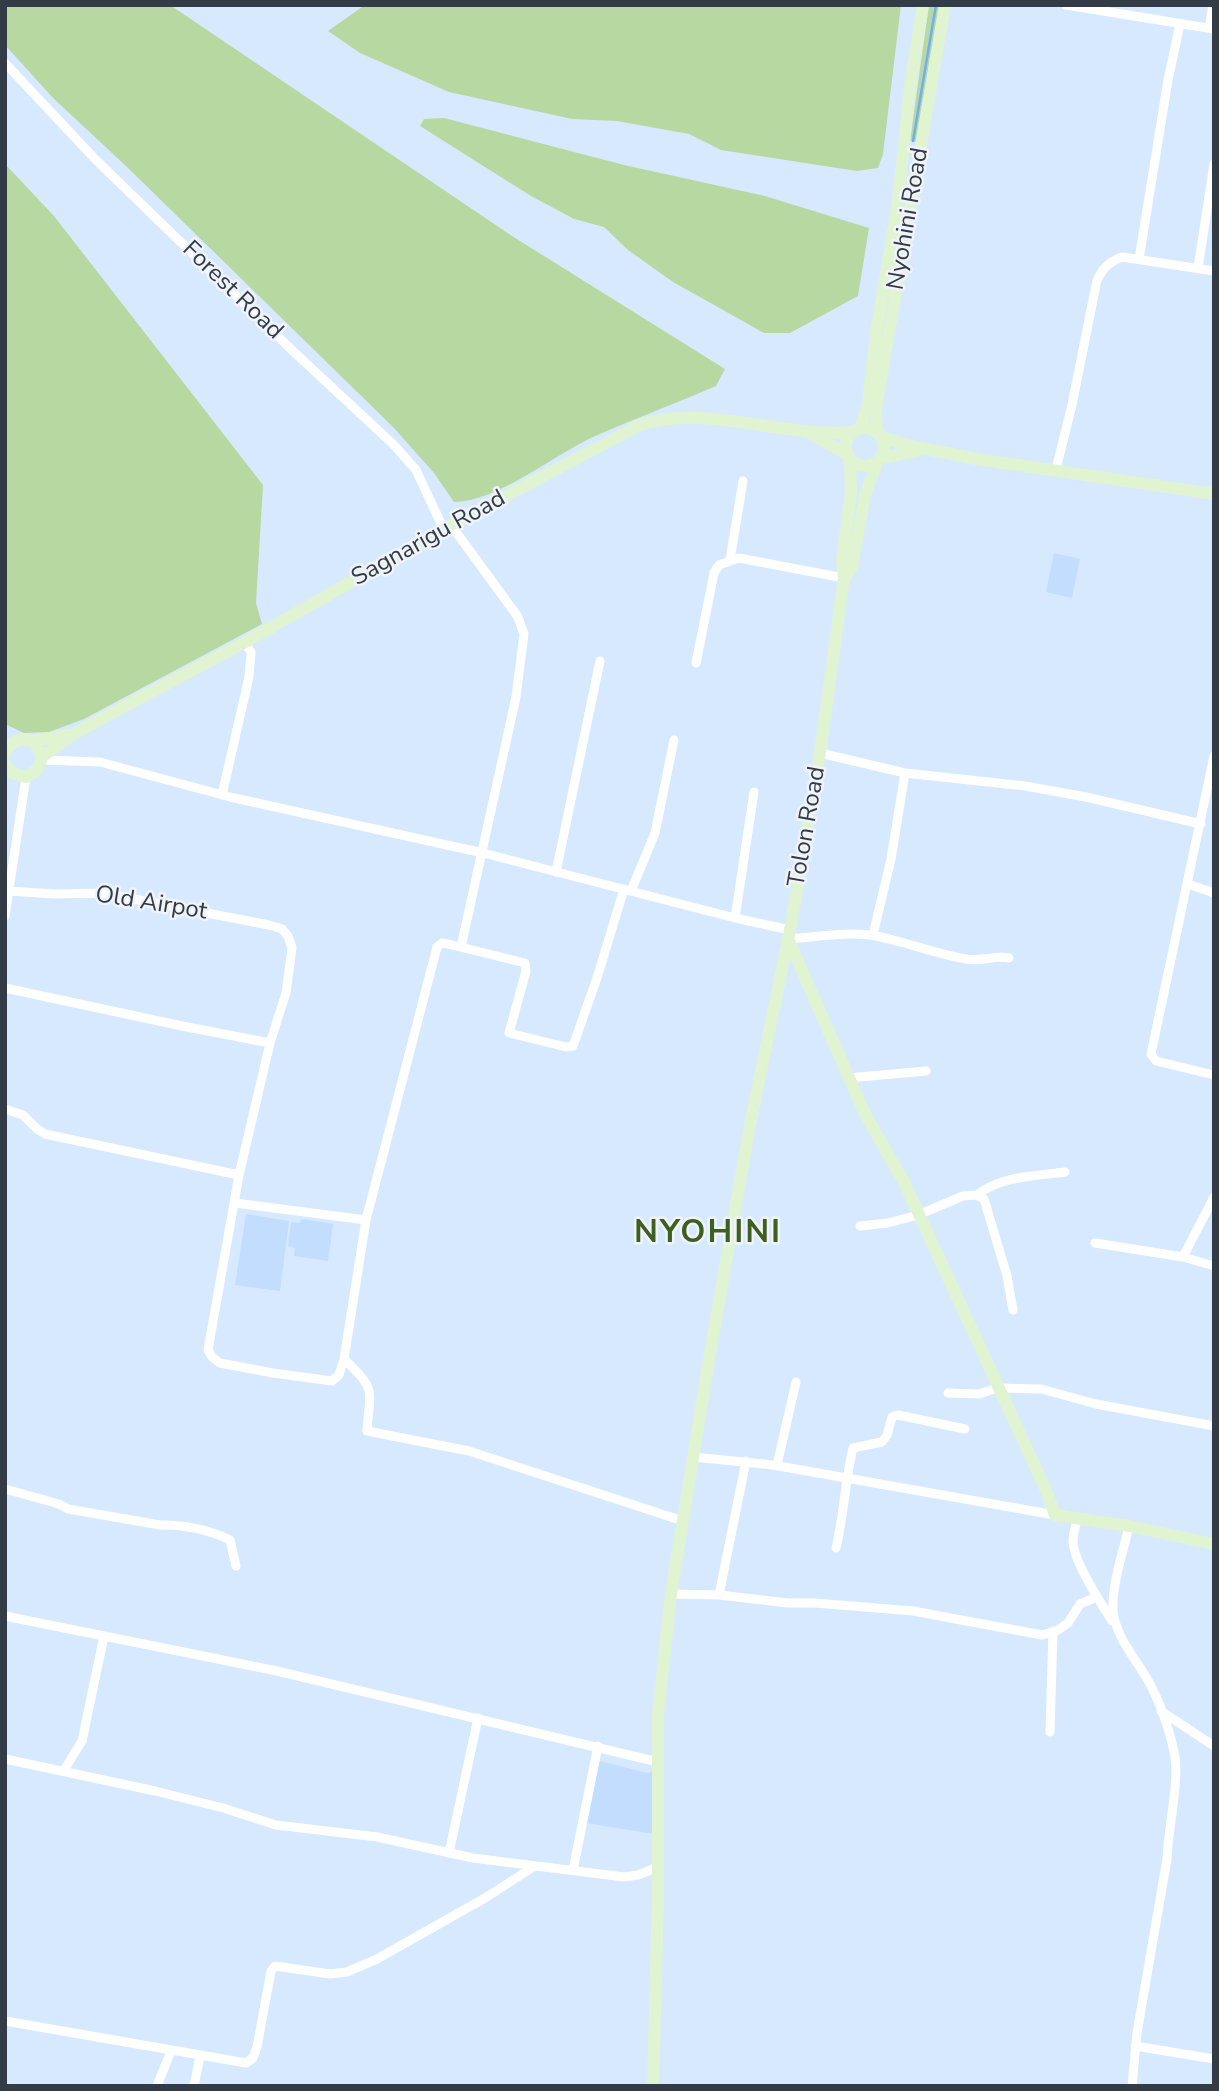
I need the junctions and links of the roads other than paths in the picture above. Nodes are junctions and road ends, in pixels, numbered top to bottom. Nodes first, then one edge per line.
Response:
1 (923, 5) edge
2 (945, 5) edge
3 (1066, 5) edge
4 (1213, 5) edge
5 (1180, 24) junction
6 (1212, 29) edge
7 (5, 63) edge
8 (1214, 164) edge
9 (1213, 173) edge
10 (1139, 259) junction
11 (1198, 268) junction
12 (1214, 271) edge
13 (857, 430) junction
14 (804, 432) junction
15 (879, 434) junction
16 (928, 449) junction
17 (849, 456) junction
18 (879, 460) junction
19 (1056, 470) junction
20 (743, 481) dead end
21 (1214, 494) edge
22 (447, 528) junction
23 (730, 561) junction
24 (844, 578) junction
25 (244, 642) junction
26 (600, 661) dead end
27 (696, 663) dead end
28 (72, 735) junction
29 (12, 738) edge
30 (674, 740) dead end
31 (32, 741) junction
32 (5, 753) edge
33 (820, 753) junction
34 (1214, 756) edge
35 (42, 758) junction
36 (6, 766) edge
37 (905, 774) junction
38 (26, 777) junction
39 (754, 792) dead end
40 (222, 795) junction
41 (1210, 796) edge
42 (1201, 824) junction
43 (483, 853) junction
44 (556, 872) junction
45 (1188, 884) junction
46 (627, 890) junction
47 (9, 891) junction
48 (1214, 893) edge
49 (5, 916) edge
50 (735, 918) junction
51 (789, 935) junction
52 (873, 936) junction
53 (461, 947) junction
54 (1009, 958) dead end
55 (5, 988) edge
56 (270, 1043) junction
57 (926, 1071) dead end
58 (1214, 1075) edge
59 (848, 1078) junction
60 (5, 1109) edge
61 (1065, 1171) dead end
62 (239, 1175) junction
63 (977, 1195) junction
64 (1214, 1197) edge
65 (234, 1203) junction
66 (918, 1215) junction
67 (366, 1220) junction
68 (860, 1226) dead end
69 (1095, 1243) dead end
70 (1183, 1258) junction
71 (1214, 1266) edge
72 (1013, 1310) dead end
73 (344, 1359) junction
74 (796, 1382) dead end
75 (998, 1388) junction
76 (948, 1393) dead end
77 (1214, 1426) edge
78 (965, 1429) dead end
79 (693, 1457) junction
80 (746, 1461) junction
81 (777, 1465) junction
82 (846, 1478) junction
83 (5, 1489) edge
84 (1055, 1515) junction
85 (1077, 1519) junction
86 (683, 1521) junction
87 (1129, 1527) junction
88 (1214, 1544) edge
89 (836, 1548) dead end
90 (236, 1566) dead end
91 (671, 1594) junction
92 (719, 1595) junction
93 (1097, 1597) junction
94 (5, 1616) edge
95 (1053, 1631) junction
96 (1119, 1631) junction
97 (104, 1636) junction
98 (1161, 1711) junction
99 (478, 1718) junction
100 (1050, 1732) dead end
101 (598, 1746) junction
102 (1214, 1746) edge
103 (5, 1759) edge
104 (658, 1762) junction
105 (64, 1770) junction
106 (449, 1853) junction
107 (535, 1866) junction
108 (658, 1867) junction
109 (573, 1871) junction
110 (5, 2021) edge
111 (1135, 2046) junction
112 (171, 2050) junction
113 (200, 2056) junction
114 (1214, 2059) edge
115 (157, 2086) edge
116 (194, 2086) edge
117 (653, 2086) edge
118 (1132, 2086) edge

1 - 13 main road, Nyohini Road
2 - 15 main road, Nyohini Road
3 - 5 street
4 - 6 street
5 - 6 street
5 - 10 street
7 - 22 street, Forest Road
8 - 9 street
9 - 11 street
10 - 11 street
10 - 19 street
11 - 12 street
13 - 14 main road, Sagnarigu Road
13 - 15 main road
13 - 17 main road
14 - 17 main road, Sagnarigu Road
14 - 22 main road, Sagnarigu Road
15 - 16 main road
15 - 18 main road
16 - 18 main road
16 - 19 main road
17 - 18 main road
17 - 24 main road
18 - 24 main road
19 - 21 main road
20 - 23 street
22 - 25 main road, Sagnarigu Road
22 - 43 street, Forest Road
23 - 24 street
23 - 27 street
24 - 33 main road, Tolon Road
25 - 28 main road, Sagnarigu Road
25 - 40 street
26 - 44 street
28 - 31 main road, Sagnarigu Road
28 - 35 main road, Sagnarigu Road
29 - 31 main road, Sagnarigu Road
29 - 32 main road
30 - 46 street
31 - 35 main road
33 - 37 street
33 - 51 main road, Tolon Road
34 - 41 street
35 - 38 main road, Sagnarigu Road
35 - 40 street
36 - 38 main road
37 - 42 street
37 - 52 street
38 - 47 street
39 - 50 street
40 - 43 street
41 - 42 street
42 - 45 street
43 - 44 street
43 - 53 street, Forest Road
44 - 46 street
45 - 48 street
45 - 58 street
46 - 50 street
46 - 53 street
47 - 49 street
47 - 56 street, Old Airpot
50 - 51 street
51 - 52 street
51 - 59 main road
51 - 79 main road, Tolon Road
52 - 54 street
53 - 67 street
55 - 56 street
56 - 62 street
57 - 59 street
59 - 66 main road
60 - 62 street
61 - 63 street
62 - 65 street
63 - 66 street
63 - 72 street
64 - 70 street
65 - 67 street
65 - 73 street
66 - 68 street
66 - 75 main road
67 - 73 street
69 - 70 street
70 - 71 street
73 - 86 street
74 - 81 street
75 - 76 street
75 - 77 street
75 - 84 main road
78 - 82 street
79 - 80 street
79 - 86 main road, Tolon Road
80 - 81 street
80 - 92 street
81 - 82 street
82 - 84 street
82 - 89 street
83 - 90 street
84 - 85 main road
85 - 87 main road
85 - 93 street
86 - 91 main road, Tolon Road
87 - 88 main road
87 - 96 street
91 - 92 street
91 - 104 main road, Tolon Road
92 - 95 street
93 - 95 street
93 - 96 street
94 - 97 street
95 - 100 street
96 - 98 street
97 - 99 street
97 - 105 street
98 - 102 street
98 - 111 street
99 - 101 street
99 - 106 street
101 - 104 street
101 - 109 street
103 - 105 street
104 - 108 main road, Tolon Road
105 - 106 street
106 - 107 street
107 - 109 street
107 - 113 street
108 - 109 street
108 - 117 main road, Tolon Road
110 - 112 street
111 - 114 street
111 - 118 street
112 - 113 street
112 - 115 street
113 - 116 street

